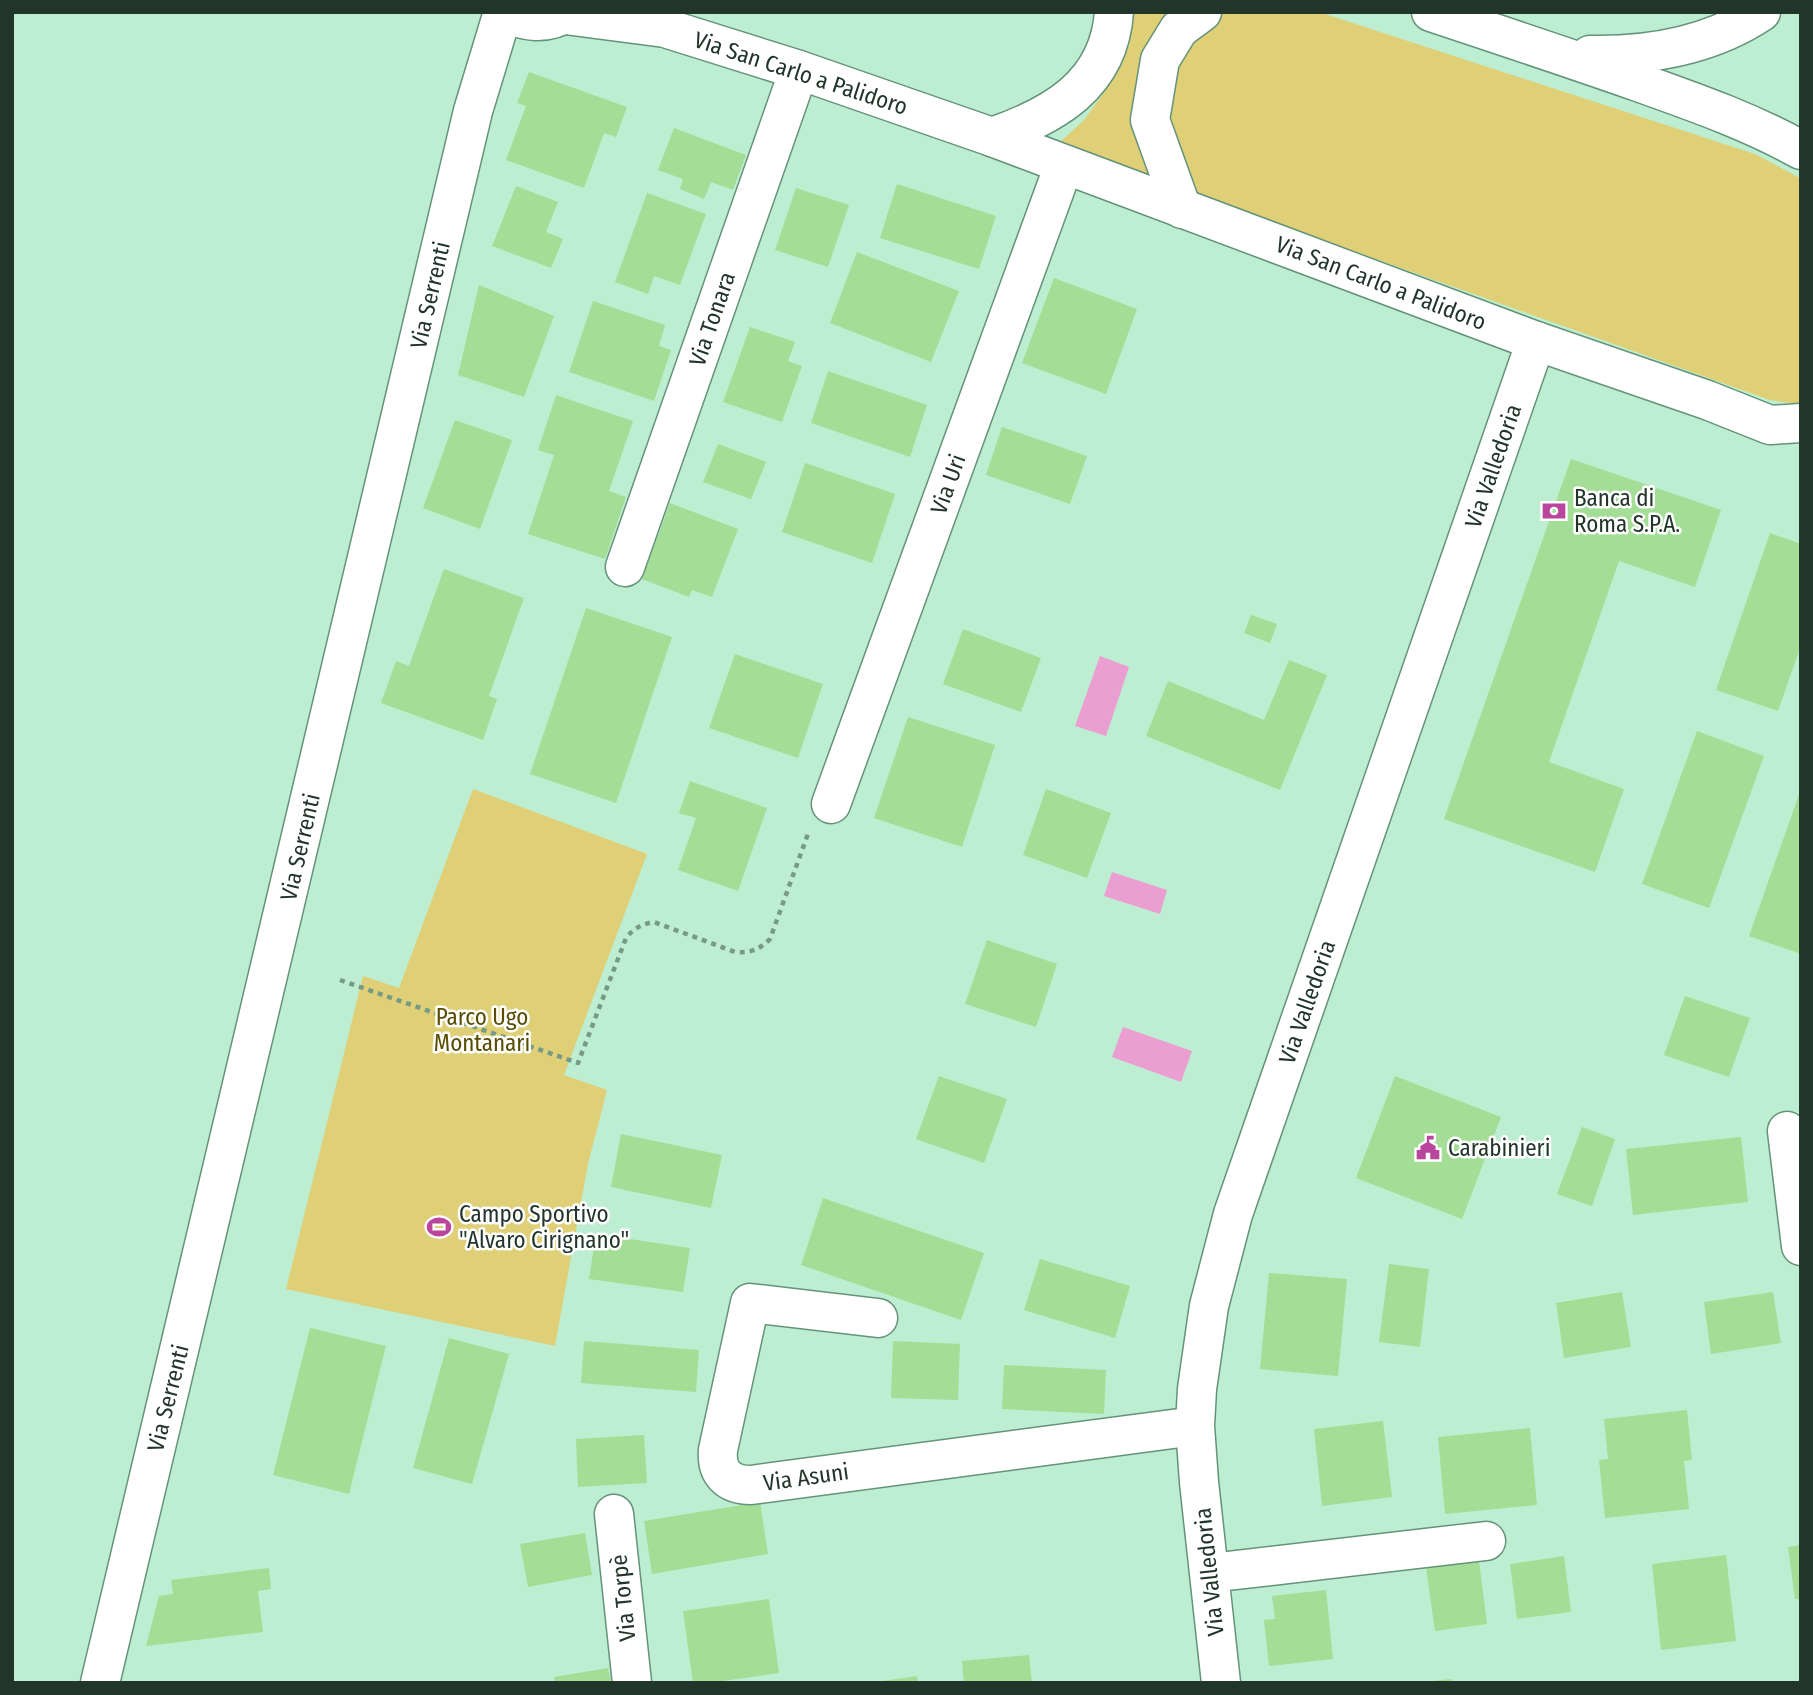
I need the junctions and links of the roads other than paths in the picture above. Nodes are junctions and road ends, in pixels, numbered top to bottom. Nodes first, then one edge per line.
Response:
1 (503, 12) edge
2 (1114, 12) edge
3 (1202, 12) edge
4 (1431, 12) edge
5 (1761, 12) edge
6 (567, 13) edge
7 (1560, 54) junction
8 (799, 70) junction
9 (992, 138) junction
10 (1801, 150) edge
11 (1064, 165) junction
12 (1182, 209) junction
13 (1536, 341) junction
14 (1791, 429) edge
15 (625, 567) dead end
16 (831, 804) road end
17 (1787, 1131) dead end
18 (1801, 1246) edge
19 (878, 1318) dead end
20 (1195, 1426) junction
21 (614, 1514) dead end
22 (1486, 1541) dead end
23 (1210, 1573) junction
24 (100, 1683) edge
25 (632, 1683) edge
26 (1222, 1683) edge

1 - 6 street, Via San Carlo a Palidoro
1 - 24 street, Via Serrenti
2 - 9 street
3 - 12 street
4 - 7 street
5 - 7 street
6 - 8 street, Via San Carlo a Palidoro
7 - 10 street
8 - 9 street, Via San Carlo a Palidoro
8 - 15 street, Via Tonara
9 - 11 street, Via San Carlo a Palidoro
11 - 12 street, Via San Carlo a Palidoro
11 - 16 street, Via Uri
12 - 13 street, Via San Carlo a Palidoro
13 - 14 street, Via San Carlo a Palidoro
13 - 20 street, Via Valledoria
17 - 18 street
19 - 20 street, Via Asuni
20 - 23 street, Via Valledoria
21 - 25 street, Via Torpè
22 - 23 street
23 - 26 street, Via Valledoria

